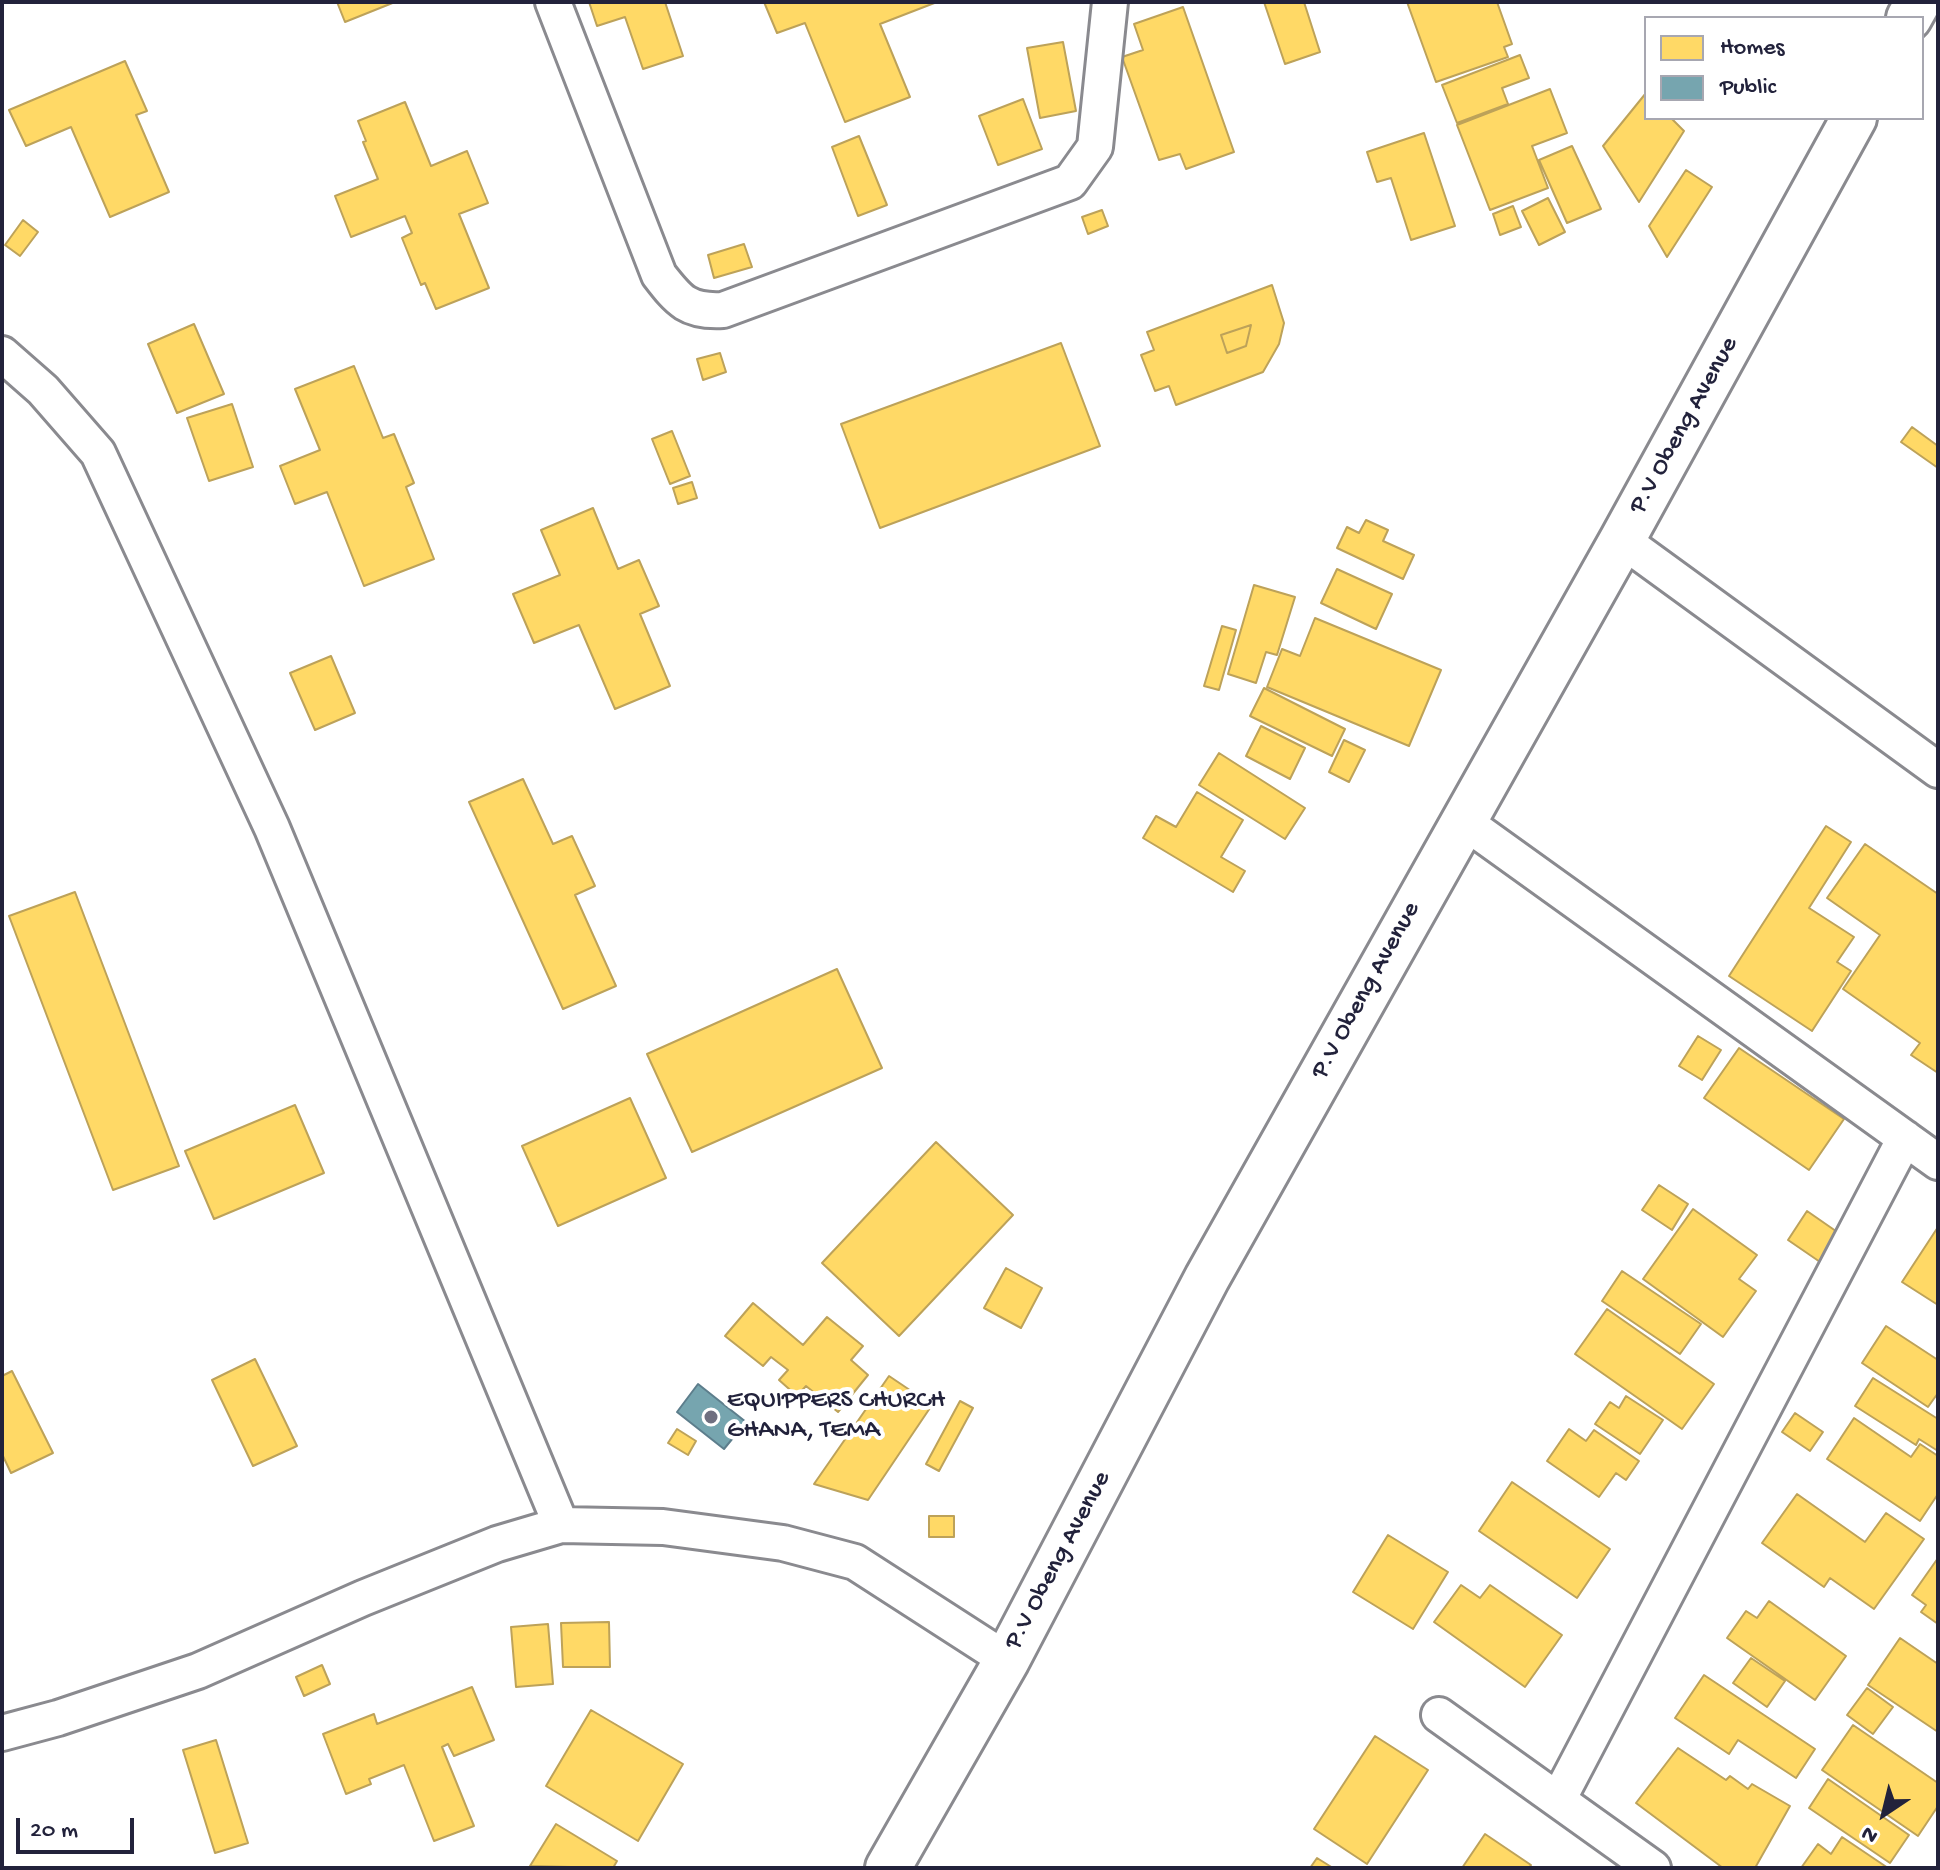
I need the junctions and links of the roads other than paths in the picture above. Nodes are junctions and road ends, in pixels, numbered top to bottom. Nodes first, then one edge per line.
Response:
1 (553, 2) edge
2 (1110, 2) edge
3 (1853, 120) edge
4 (2, 354) edge
5 (1622, 540) junction
6 (1938, 770) edge
7 (1462, 820) junction
8 (1905, 1138) junction
9 (1938, 1162) edge
10 (561, 1525) junction
11 (1007, 1660) junction
12 (1439, 1715) dead end
13 (2, 1733) edge
14 (1558, 1800) junction
15 (888, 1868) edge
16 (1653, 1868) edge

1 - 2 street
3 - 5 main road, P.V Obeng Avenue
4 - 10 street
5 - 6 street
5 - 7 main road, P.V Obeng Avenue
7 - 8 street
7 - 11 main road, P.V Obeng Avenue
8 - 9 street
8 - 14 street
10 - 11 street
10 - 13 street
11 - 15 main road, P.V Obeng Avenue
12 - 14 street
14 - 16 street

